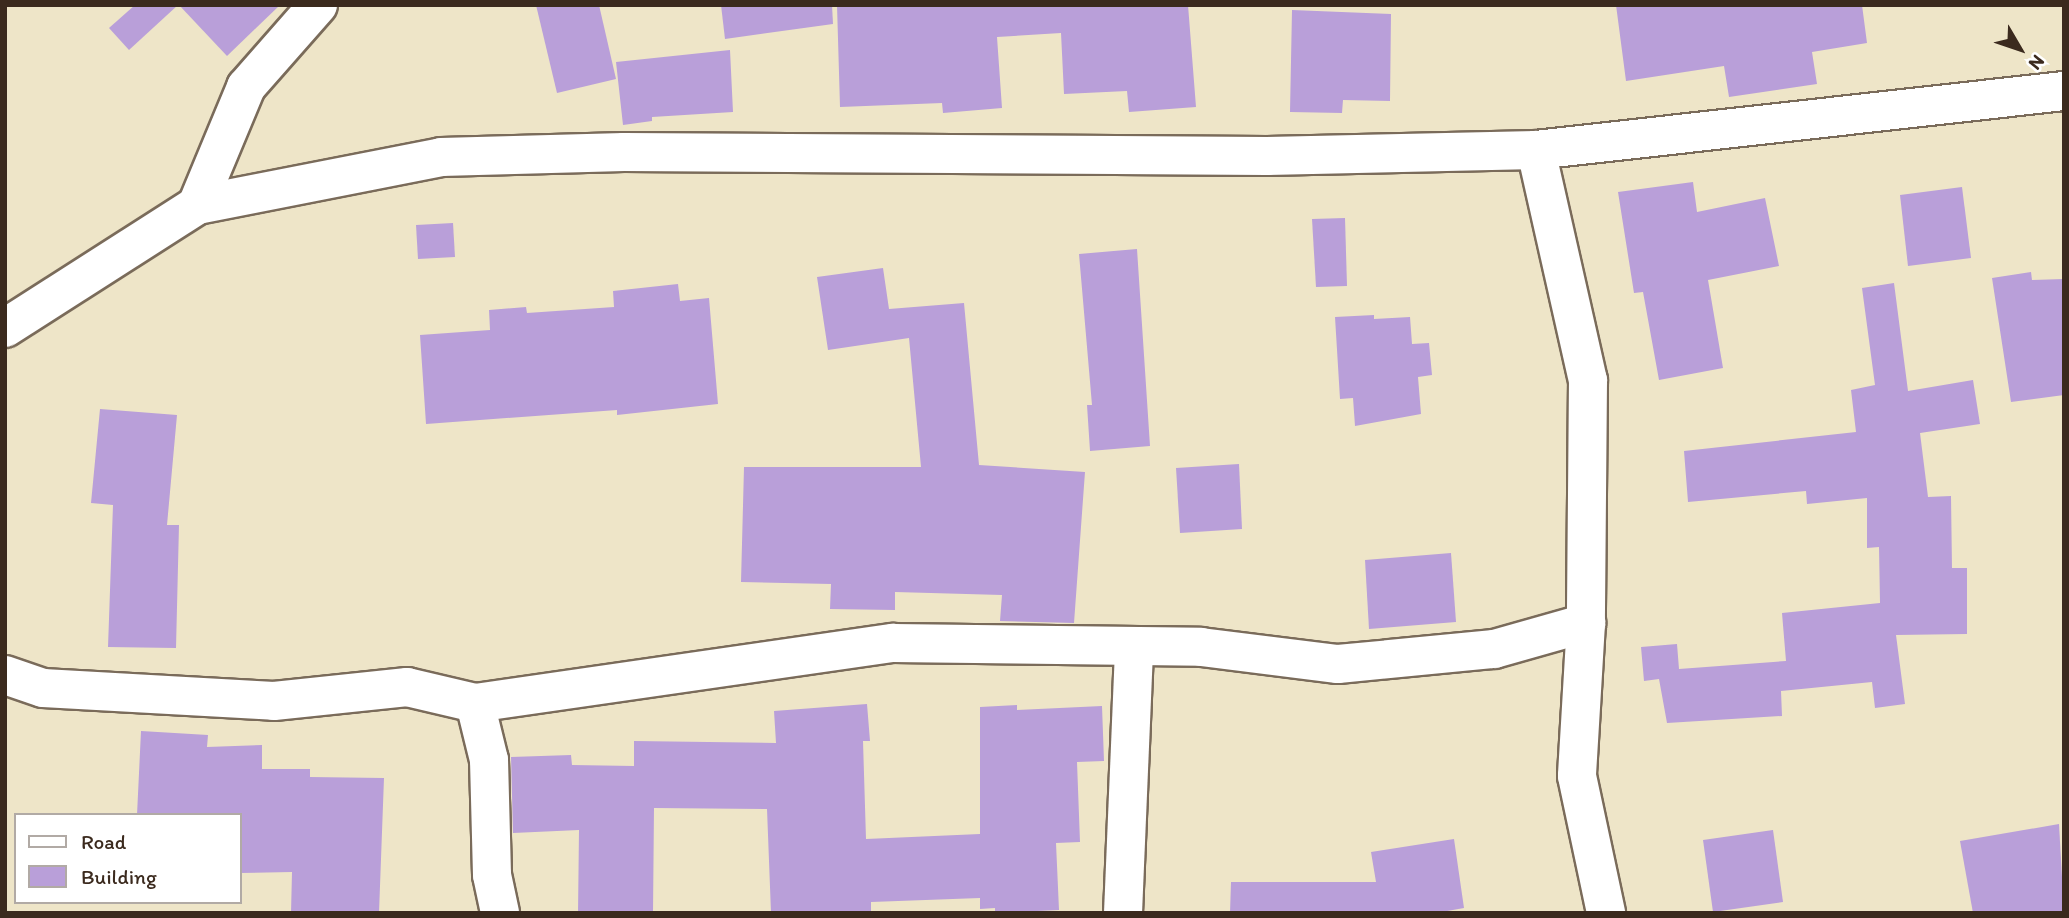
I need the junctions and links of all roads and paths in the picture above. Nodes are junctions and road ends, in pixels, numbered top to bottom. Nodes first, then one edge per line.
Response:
1 (318, 5) edge
2 (2064, 91) edge
3 (1536, 150) junction
4 (197, 205) junction
5 (5, 328) edge
6 (1586, 624) junction
7 (1134, 648) junction
8 (5, 675) edge
9 (475, 703) junction
10 (500, 913) edge
11 (1123, 913) edge
12 (1606, 913) edge

1 - 4 street
2 - 3 street
3 - 4 street
3 - 6 street
4 - 5 street
6 - 7 street
6 - 12 street
7 - 9 street
7 - 11 street
8 - 9 street
9 - 10 street

